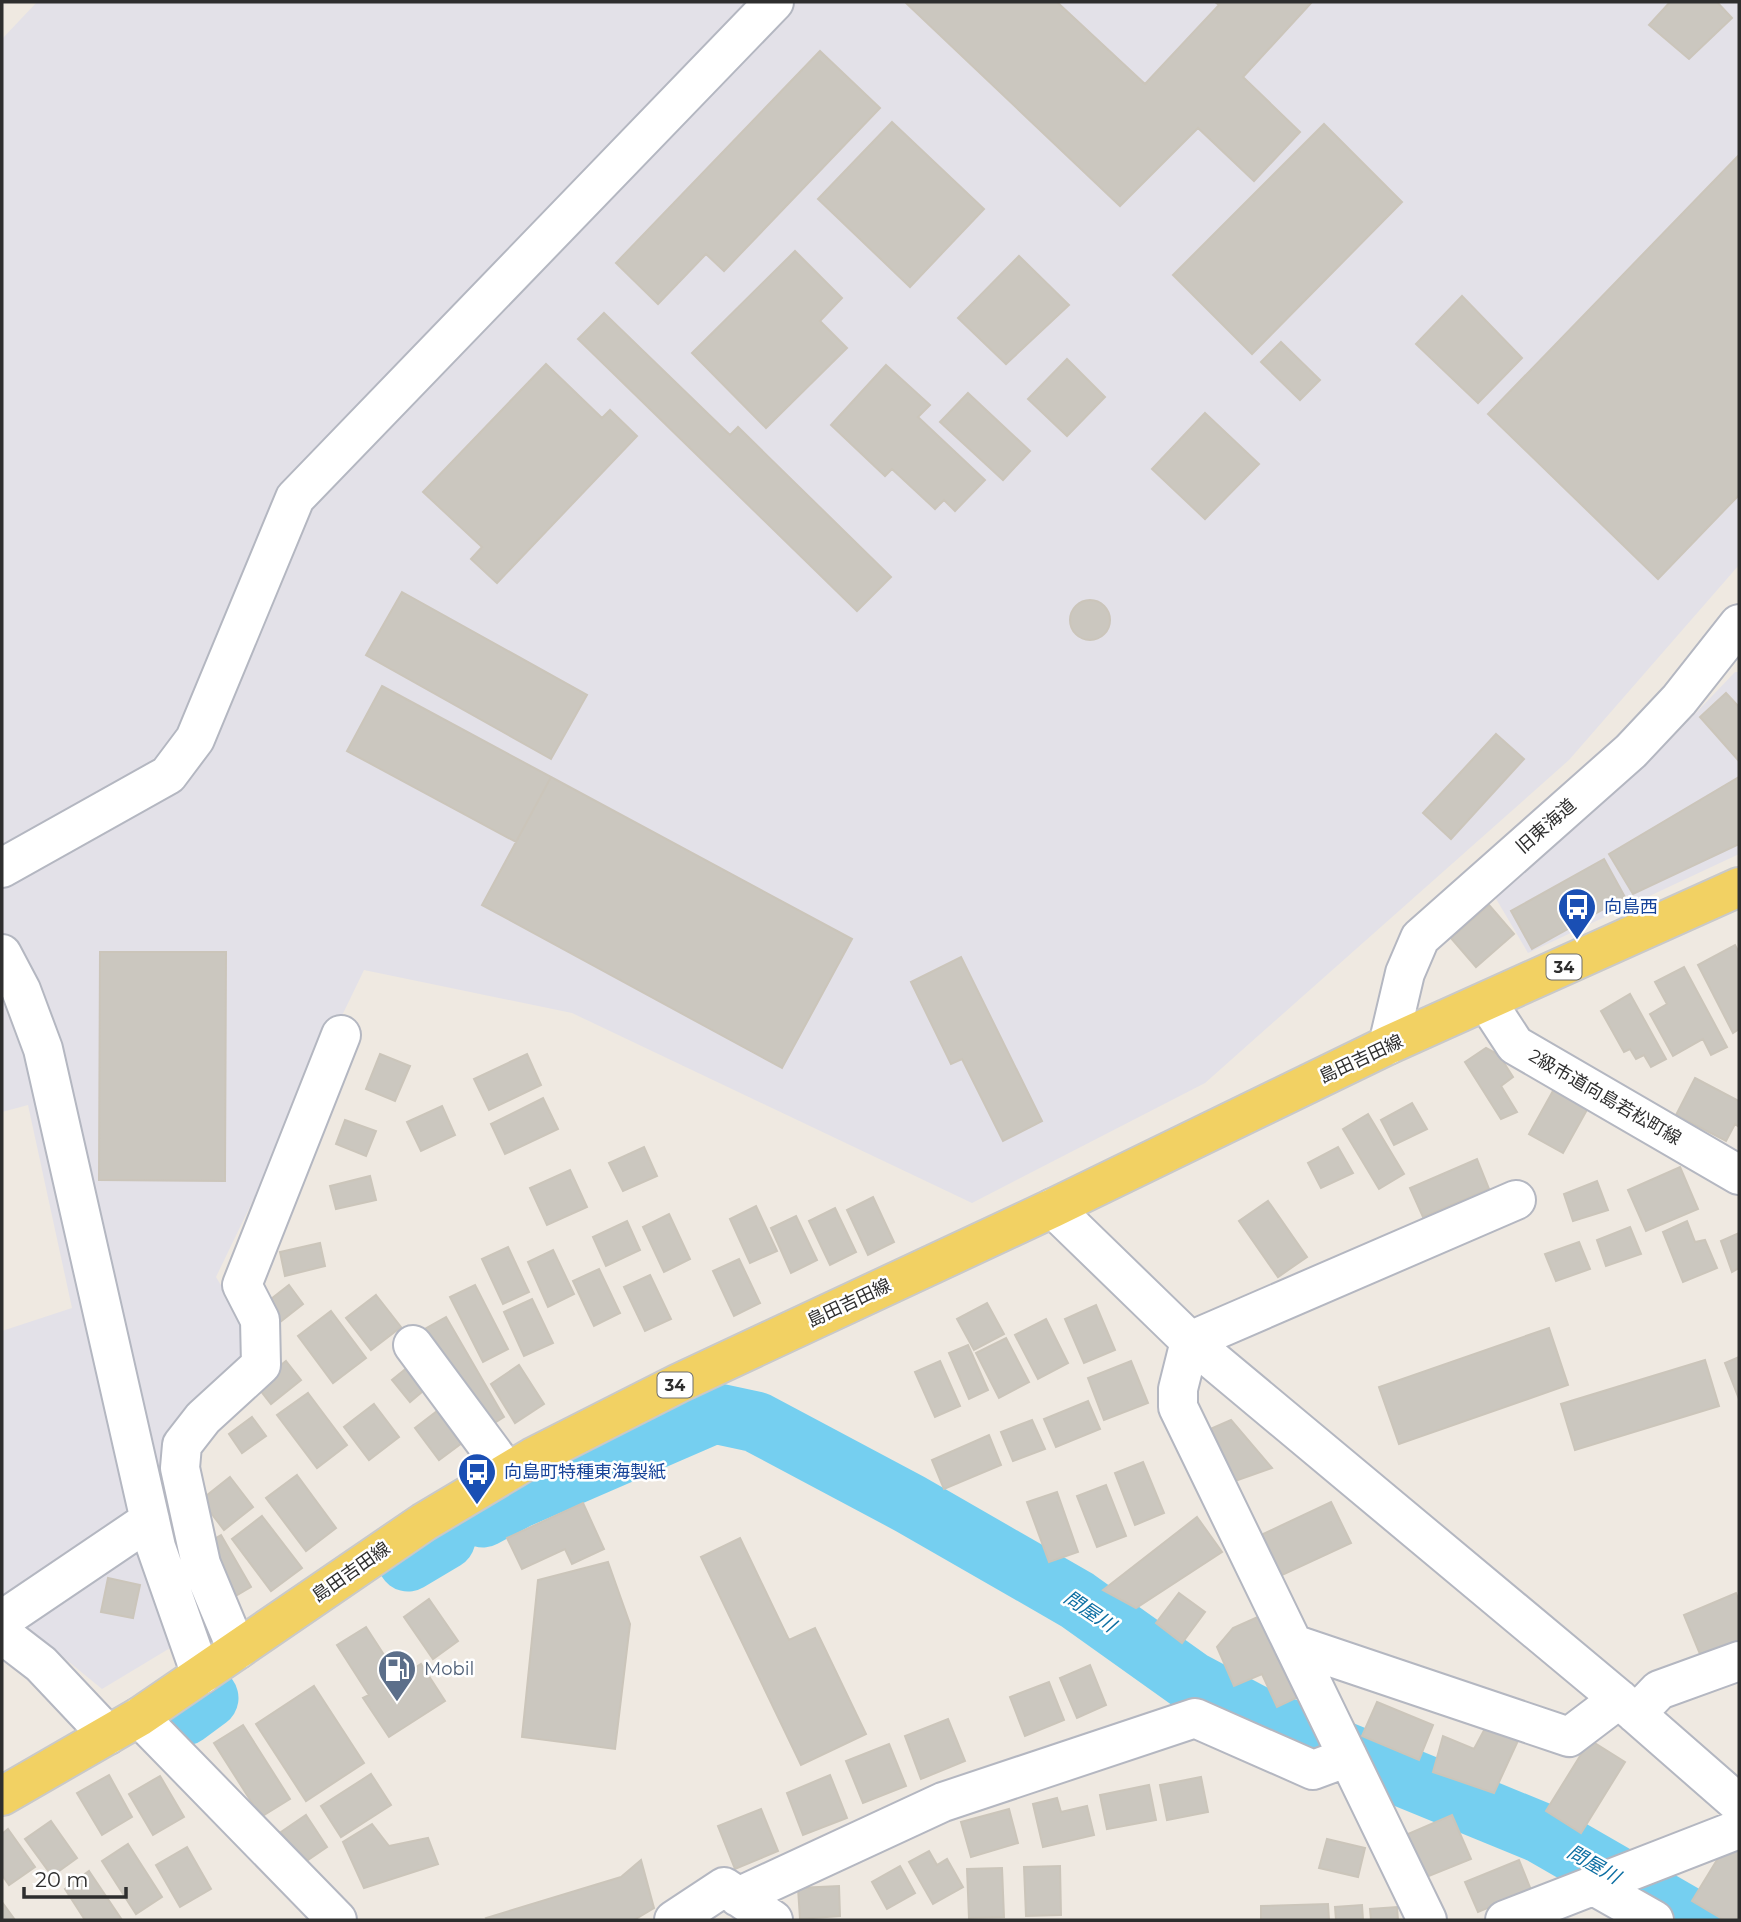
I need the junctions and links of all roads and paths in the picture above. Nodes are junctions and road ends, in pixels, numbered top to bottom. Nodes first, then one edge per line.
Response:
1 (774, 2) edge
2 (1739, 624) edge
3 (2, 868) edge
4 (1739, 887) edge
5 (2, 954) edge
6 (1487, 1002) junction
7 (341, 1035) dead end
8 (1388, 1045) junction
9 (1732, 1163) edge
10 (1516, 1200) dead end
11 (1053, 1208) junction
12 (1190, 1341) junction
13 (414, 1345) dead end
14 (507, 1472) junction
15 (150, 1520) junction
16 (2, 1620) edge
17 (2, 1634) edge
18 (1293, 1644) junction
19 (237, 1650) junction
20 (1739, 1661) edge
21 (201, 1675) junction
22 (1627, 1707) junction
23 (124, 1726) junction
24 (1348, 1757) junction
25 (2, 1796) edge
26 (1739, 1804) edge
27 (1739, 1829) edge
28 (1594, 1886) junction
29 (738, 1897) junction
30 (337, 1920) edge
31 (674, 1920) edge
32 (773, 1920) edge
33 (1427, 1920) edge
34 (1505, 1920) edge
35 (1654, 1920) edge

1 - 3 street
2 - 8 street, 旧東海道
4 - 6 main road, 島田吉田線 / 34
5 - 15 street
6 - 8 main road, 島田吉田線 / 34
6 - 9 street, 2級市道向島若松町線
7 - 19 street
8 - 11 main road, 島田吉田線 / 34
10 - 12 street
11 - 12 street
11 - 14 main road, 島田吉田線 / 34
12 - 18 street
12 - 22 street
13 - 14 street
14 - 19 main road, 島田吉田線 / 34
15 - 16 street
15 - 21 street
17 - 23 street
18 - 22 street
18 - 24 street
19 - 21 main road, 島田吉田線 / 34
20 - 22 street
21 - 23 main road, 島田吉田線 / 34
22 - 26 street
23 - 25 main road, 島田吉田線 / 34
23 - 30 street
24 - 29 street
24 - 33 street
27 - 28 street
28 - 34 street
28 - 35 street
29 - 31 street
29 - 32 street

